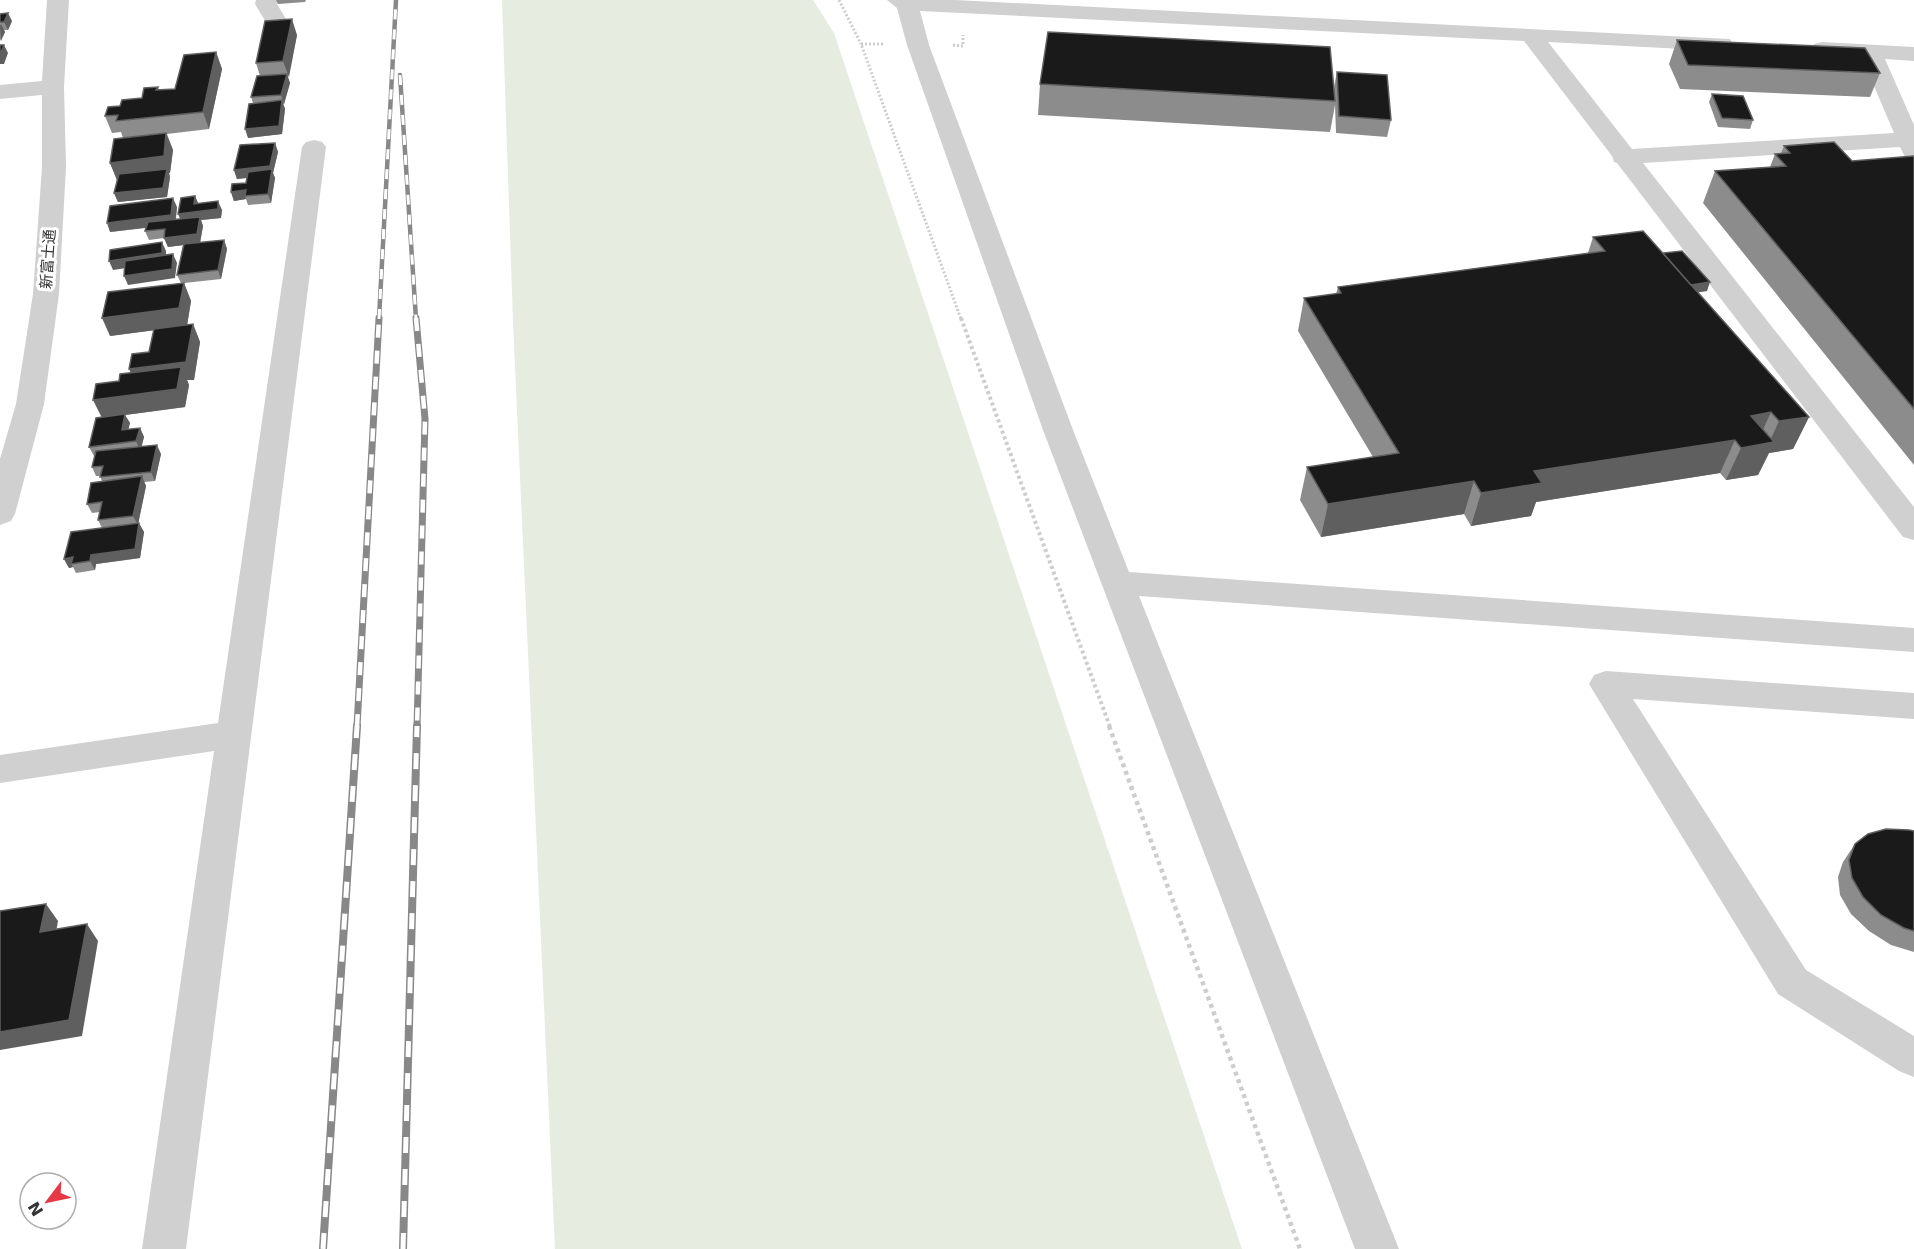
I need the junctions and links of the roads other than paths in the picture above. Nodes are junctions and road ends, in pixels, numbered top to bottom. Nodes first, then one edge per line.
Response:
1 (58, 0) edge
2 (267, 0) edge
3 (903, 1) edge
4 (1083, 7) edge
5 (281, 29) edge
6 (1531, 35) junction
7 (1741, 45) edge
8 (1800, 48) edge
9 (1870, 51) junction
10 (1914, 54) edge
11 (53, 87) junction
12 (0, 92) edge
13 (1911, 146) edge
14 (314, 147) dead end
15 (1623, 157) junction
16 (0, 513) edge
17 (1914, 529) edge
18 (1117, 583) junction
19 (1914, 640) edge
20 (1914, 706) edge
21 (234, 734) junction
22 (0, 770) edge
23 (1914, 1058) edge
24 (164, 1249) edge
25 (1377, 1249) edge

1 - 11 street, 新富士通
2 - 5 street
3 - 4 street
3 - 18 street
4 - 6 street
6 - 7 street
6 - 15 street
8 - 9 street
9 - 10 street
9 - 13 street
11 - 12 street
11 - 16 street, 新富士通
13 - 15 street
14 - 21 street
15 - 17 street
18 - 19 street
18 - 25 street
20 - 23 street
21 - 22 street
21 - 24 street

